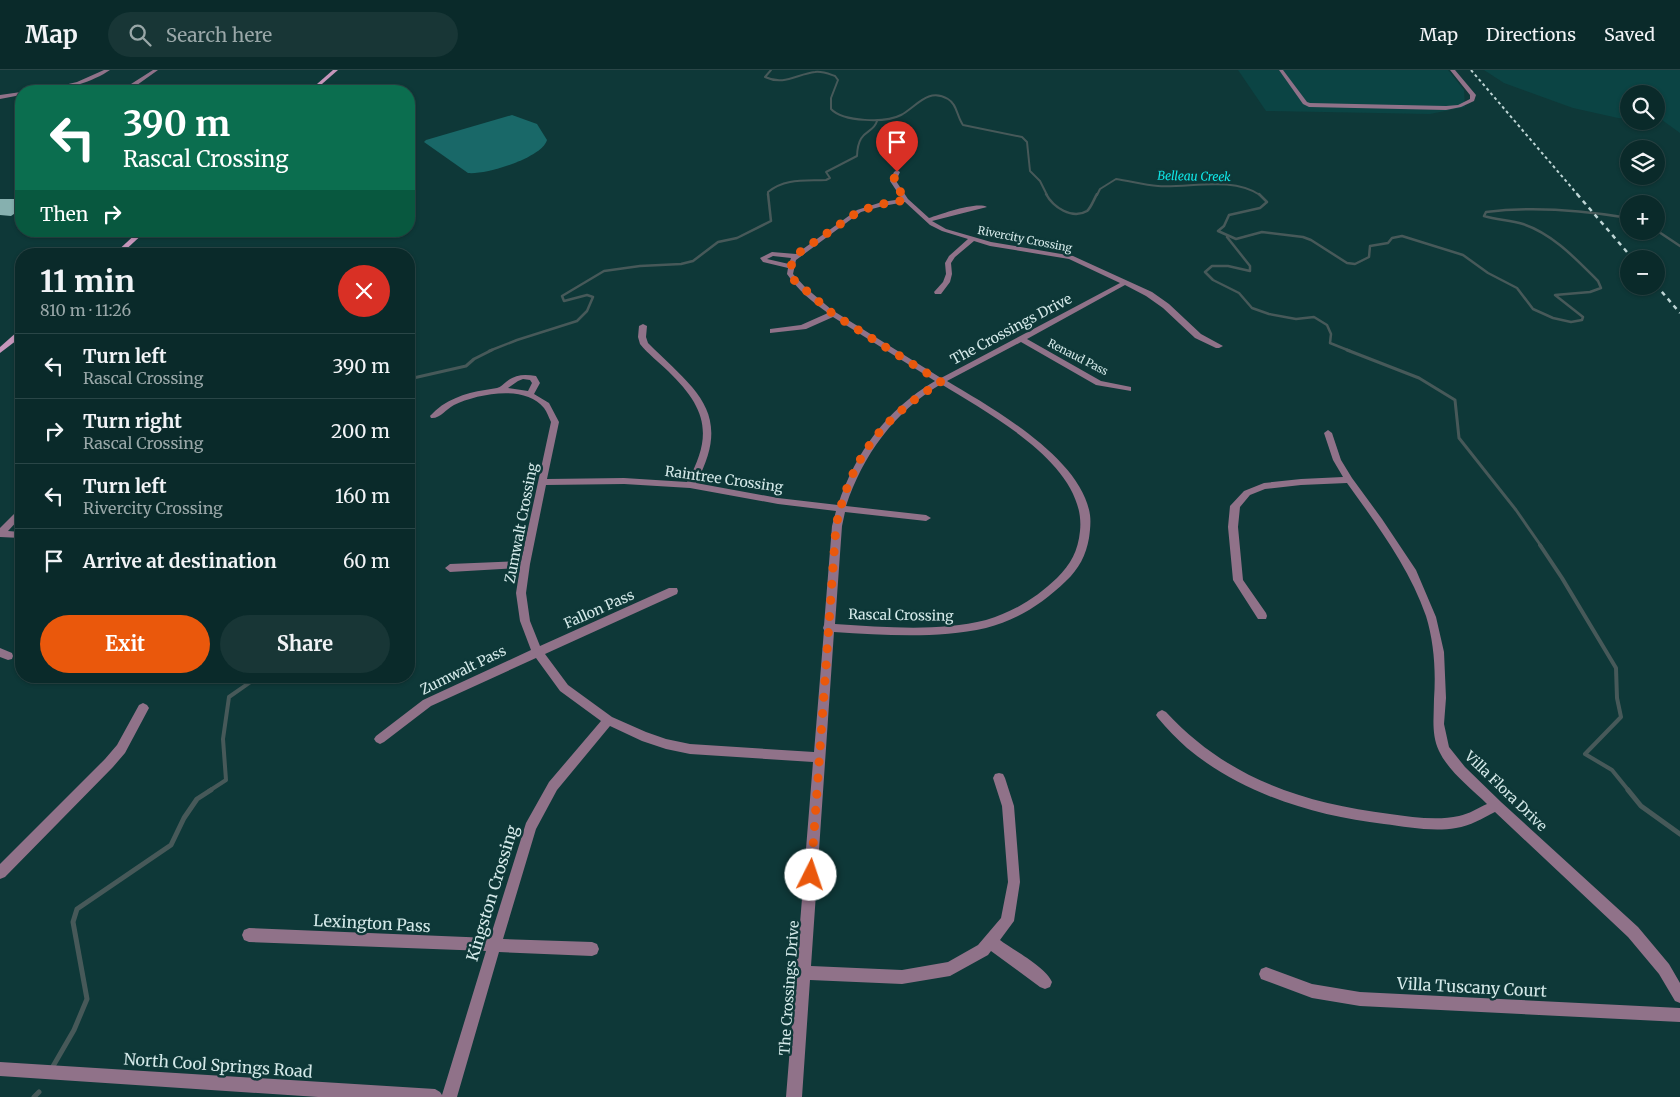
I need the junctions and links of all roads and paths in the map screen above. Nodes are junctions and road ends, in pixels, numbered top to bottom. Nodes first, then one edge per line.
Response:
1 (108, 70) edge
2 (156, 70) edge
3 (336, 70) edge
4 (1281, 70) edge
5 (1452, 70) edge
6 (70, 85) edge
7 (134, 85) edge
8 (318, 85) edge
9 (15, 95) edge
10 (0, 97) edge
11 (897, 172) dead end
12 (906, 200) junction
13 (984, 207) dead end
14 (928, 220) junction
15 (136, 237) edge
16 (972, 239) junction
17 (123, 248) edge
18 (796, 256) junction
19 (790, 266) junction
20 (1126, 282) junction
21 (938, 292) dead end
22 (833, 314) junction
23 (643, 326) dead end
24 (773, 331) dead end
25 (15, 339) edge
26 (1021, 339) junction
27 (1220, 346) dead end
28 (0, 351) edge
29 (941, 382) junction
30 (1128, 389) dead end
31 (500, 392) junction
32 (530, 395) junction
33 (434, 416) dead end
34 (1328, 433) dead end
35 (1349, 480) junction
36 (543, 482) junction
37 (690, 485) junction
38 (840, 507) junction
39 (15, 518) edge
40 (926, 518) dead end
41 (0, 534) edge
42 (15, 535) edge
43 (525, 564) junction
44 (450, 568) dead end
45 (673, 591) dead end
46 (1262, 616) dead end
47 (828, 628) junction
48 (537, 651) junction
49 (143, 708) dead end
50 (1162, 715) dead end
51 (608, 720) junction
52 (380, 739) dead end
53 (818, 756) junction
54 (999, 778) dead end
55 (1497, 806) junction
56 (0, 873) edge
57 (249, 935) dead end
58 (990, 942) junction
59 (493, 946) junction
60 (592, 950) dead end
61 (804, 973) junction
62 (1266, 974) dead end
63 (1045, 982) dead end
64 (1680, 996) edge
65 (1680, 1015) edge
66 (0, 1069) edge
67 (435, 1097) edge
68 (449, 1097) edge
69 (794, 1097) edge

1 - 6 street
2 - 7 street
3 - 8 main road
4 - 5 street
9 - 10 street
11 - 12 street, Rivercity Crossing
12 - 14 street, Rivercity Crossing
12 - 18 street
13 - 14 street
14 - 16 street, Rivercity Crossing
15 - 17 main road
16 - 20 street, Rivercity Crossing
16 - 21 street
18 - 19 street
18 - 19 street
19 - 22 street, Rascal Crossing
20 - 26 street, The Crossings Drive
20 - 27 street, Rivercity Crossing
22 - 24 street
22 - 29 street, Rascal Crossing
23 - 37 street
25 - 28 main road
26 - 29 street, The Crossings Drive
26 - 30 street, Renaud Pass
29 - 38 street, The Crossings Drive
29 - 47 street, Rascal Crossing
31 - 32 street
31 - 32 street
31 - 33 street
32 - 36 street, Zumwalt Crossing
34 - 35 street, Villa Flora Drive
35 - 46 street
35 - 55 street, Villa Flora Drive
36 - 37 street, Raintree Crossing
36 - 43 street, Zumwalt Crossing
37 - 38 street, Raintree Crossing
38 - 40 street, Raintree Crossing
38 - 47 street, The Crossings Drive
39 - 41 street
41 - 42 street
43 - 44 street
43 - 48 street, Zumwalt Crossing
45 - 48 street, Fallon Pass
47 - 53 street, The Crossings Drive
48 - 51 street, Zumwalt Crossing
48 - 52 street, Zumwalt Pass
49 - 56 street
50 - 55 street
51 - 53 street, Zumwalt Crossing
51 - 59 street, Kingston Crossing
53 - 61 street, The Crossings Drive
54 - 58 street
55 - 64 street, Villa Flora Drive
57 - 59 street, Lexington Pass
58 - 61 street
58 - 63 street
59 - 60 street, Lexington Pass
59 - 68 street, Kingston Crossing
61 - 69 street, The Crossings Drive
62 - 65 street, Villa Tuscany Court
66 - 67 street, North Cool Springs Road

